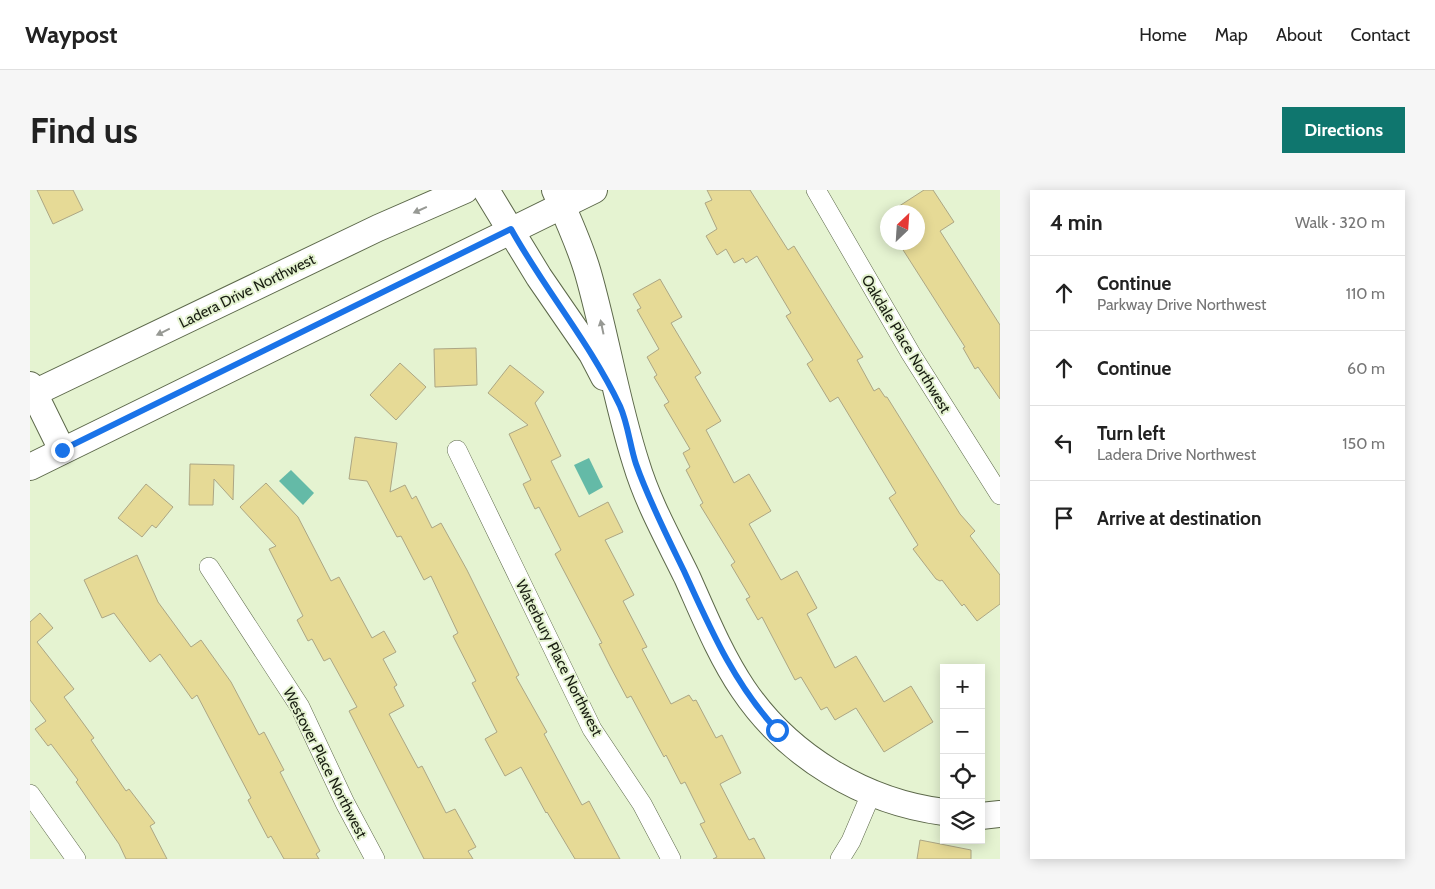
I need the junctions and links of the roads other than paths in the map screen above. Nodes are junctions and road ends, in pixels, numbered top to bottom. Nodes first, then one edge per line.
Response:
1 (465, 190) edge
2 (486, 190) edge
3 (594, 190) edge
4 (816, 190) edge
5 (558, 197) edge
6 (511, 229) junction
7 (31, 391) edge
8 (621, 408) junction
9 (62, 450) junction
10 (457, 450) dead end
11 (30, 467) edge
12 (1000, 495) edge
13 (209, 567) dead end
14 (30, 794) edge
15 (871, 794) junction
16 (940, 812) edge
17 (1000, 814) edge
18 (985, 816) edge
19 (76, 859) edge
20 (375, 859) edge
21 (671, 859) edge
22 (840, 859) edge

1 -> 7 street, Ladera Drive Northwest
2 - 6 street
3 - 5 street
4 - 12 street, Oakdale Place Northwest
5 - 6 street
8 -> 5 street
6 - 8 street
6 - 9 street
7 - 9 street
8 - 15 street
9 - 11 street
10 - 21 street, Waterbury Place Northwest
13 - 20 street, Westover Place Northwest
14 - 19 street
15 - 16 street
15 - 22 street
17 - 18 street

